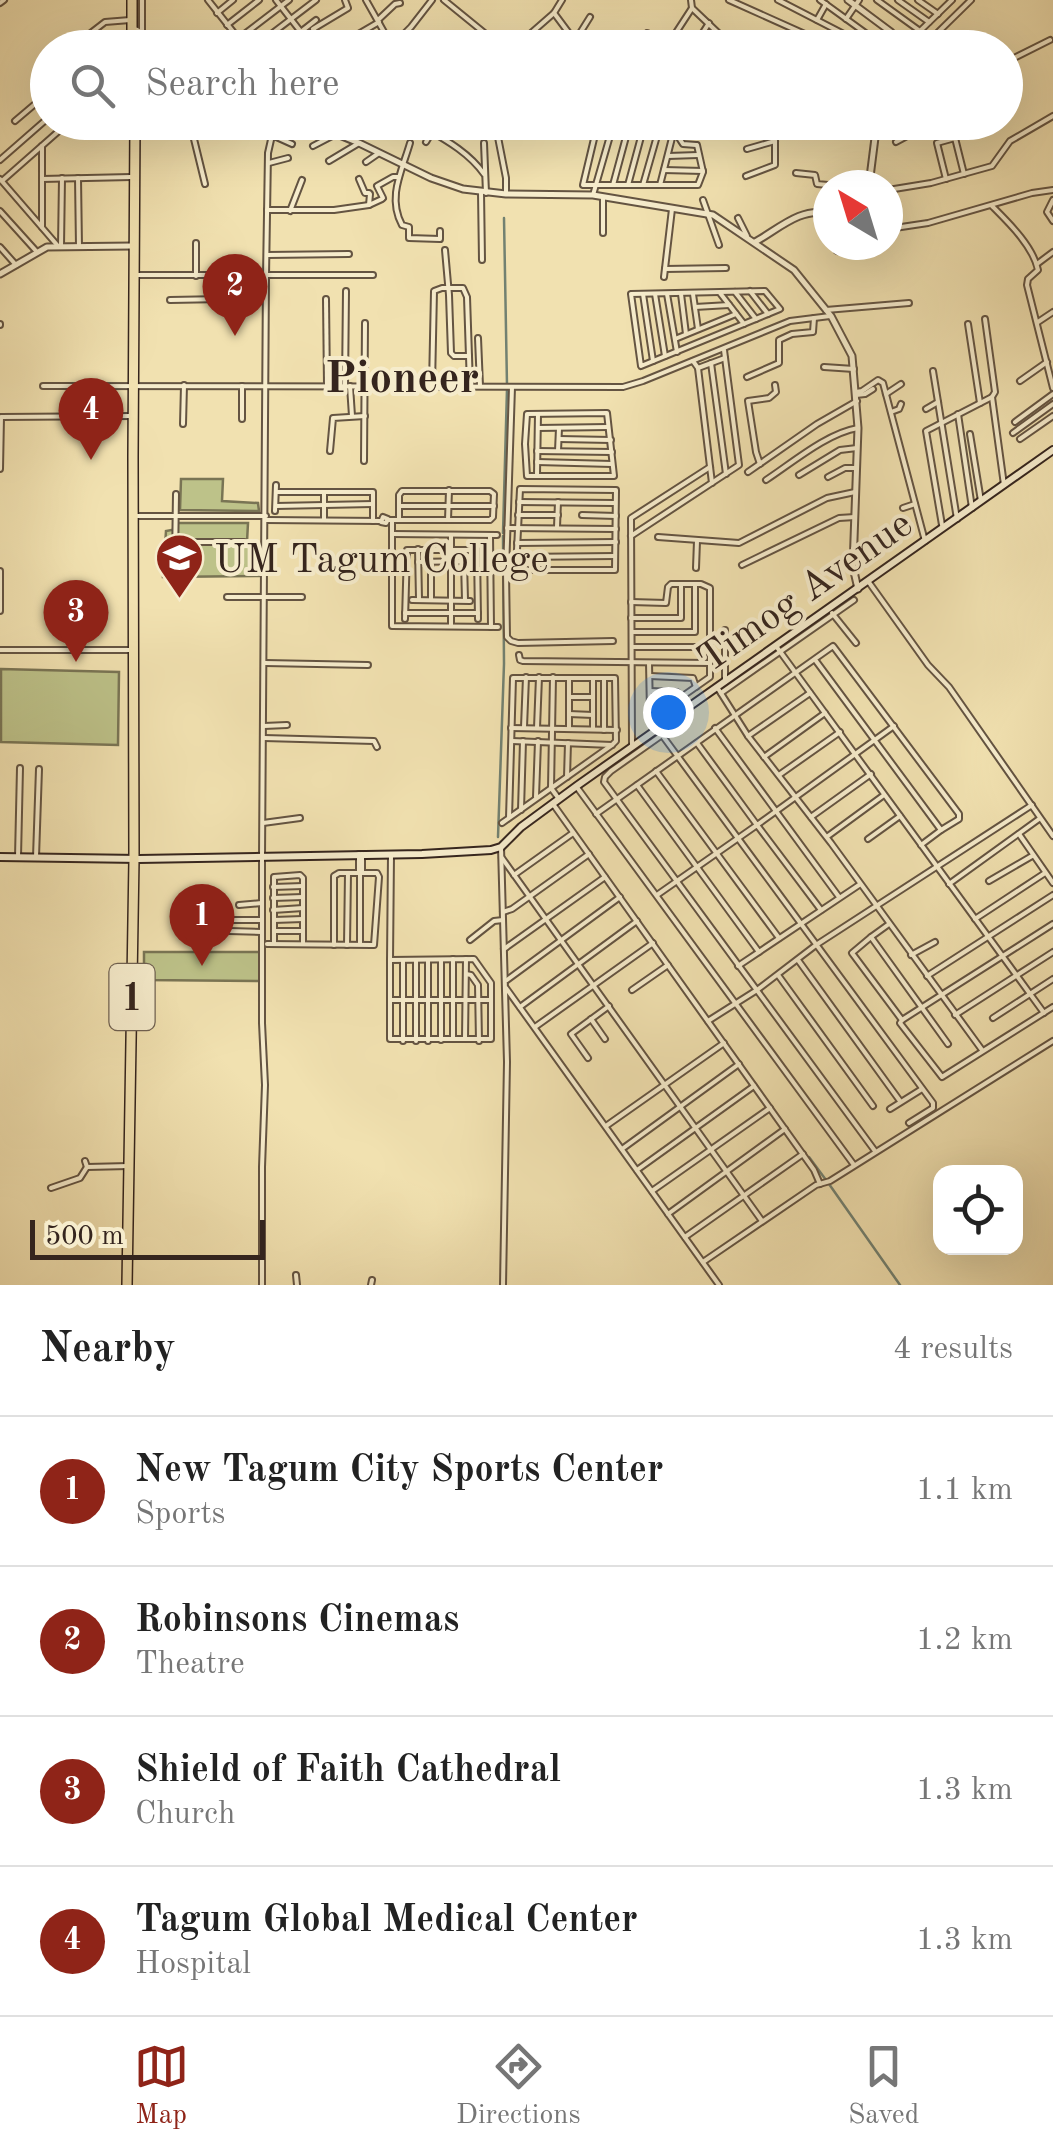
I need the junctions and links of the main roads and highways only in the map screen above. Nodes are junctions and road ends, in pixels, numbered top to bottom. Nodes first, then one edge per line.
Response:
1 (136, 0) edge
2 (135, 30) edge
3 (135, 140) edge
4 (136, 140) edge
5 (134, 246) junction
6 (134, 302) junction
7 (1053, 450) edge
8 (132, 607) junction
9 (132, 663) junction
10 (0, 858) edge
11 (131, 858) junction
12 (127, 1285) edge

1 - 2 highway
3 - 5 highway, 1
4 - 5 highway, 1
5 - 6 highway, 1
5 - 6 highway, 1
6 - 8 highway, 1
7 - 11 main road, Timog Avenue
8 - 9 highway, 1
8 - 9 highway, 1
9 - 11 highway, 1
10 - 11 main road
11 - 12 highway, 1

